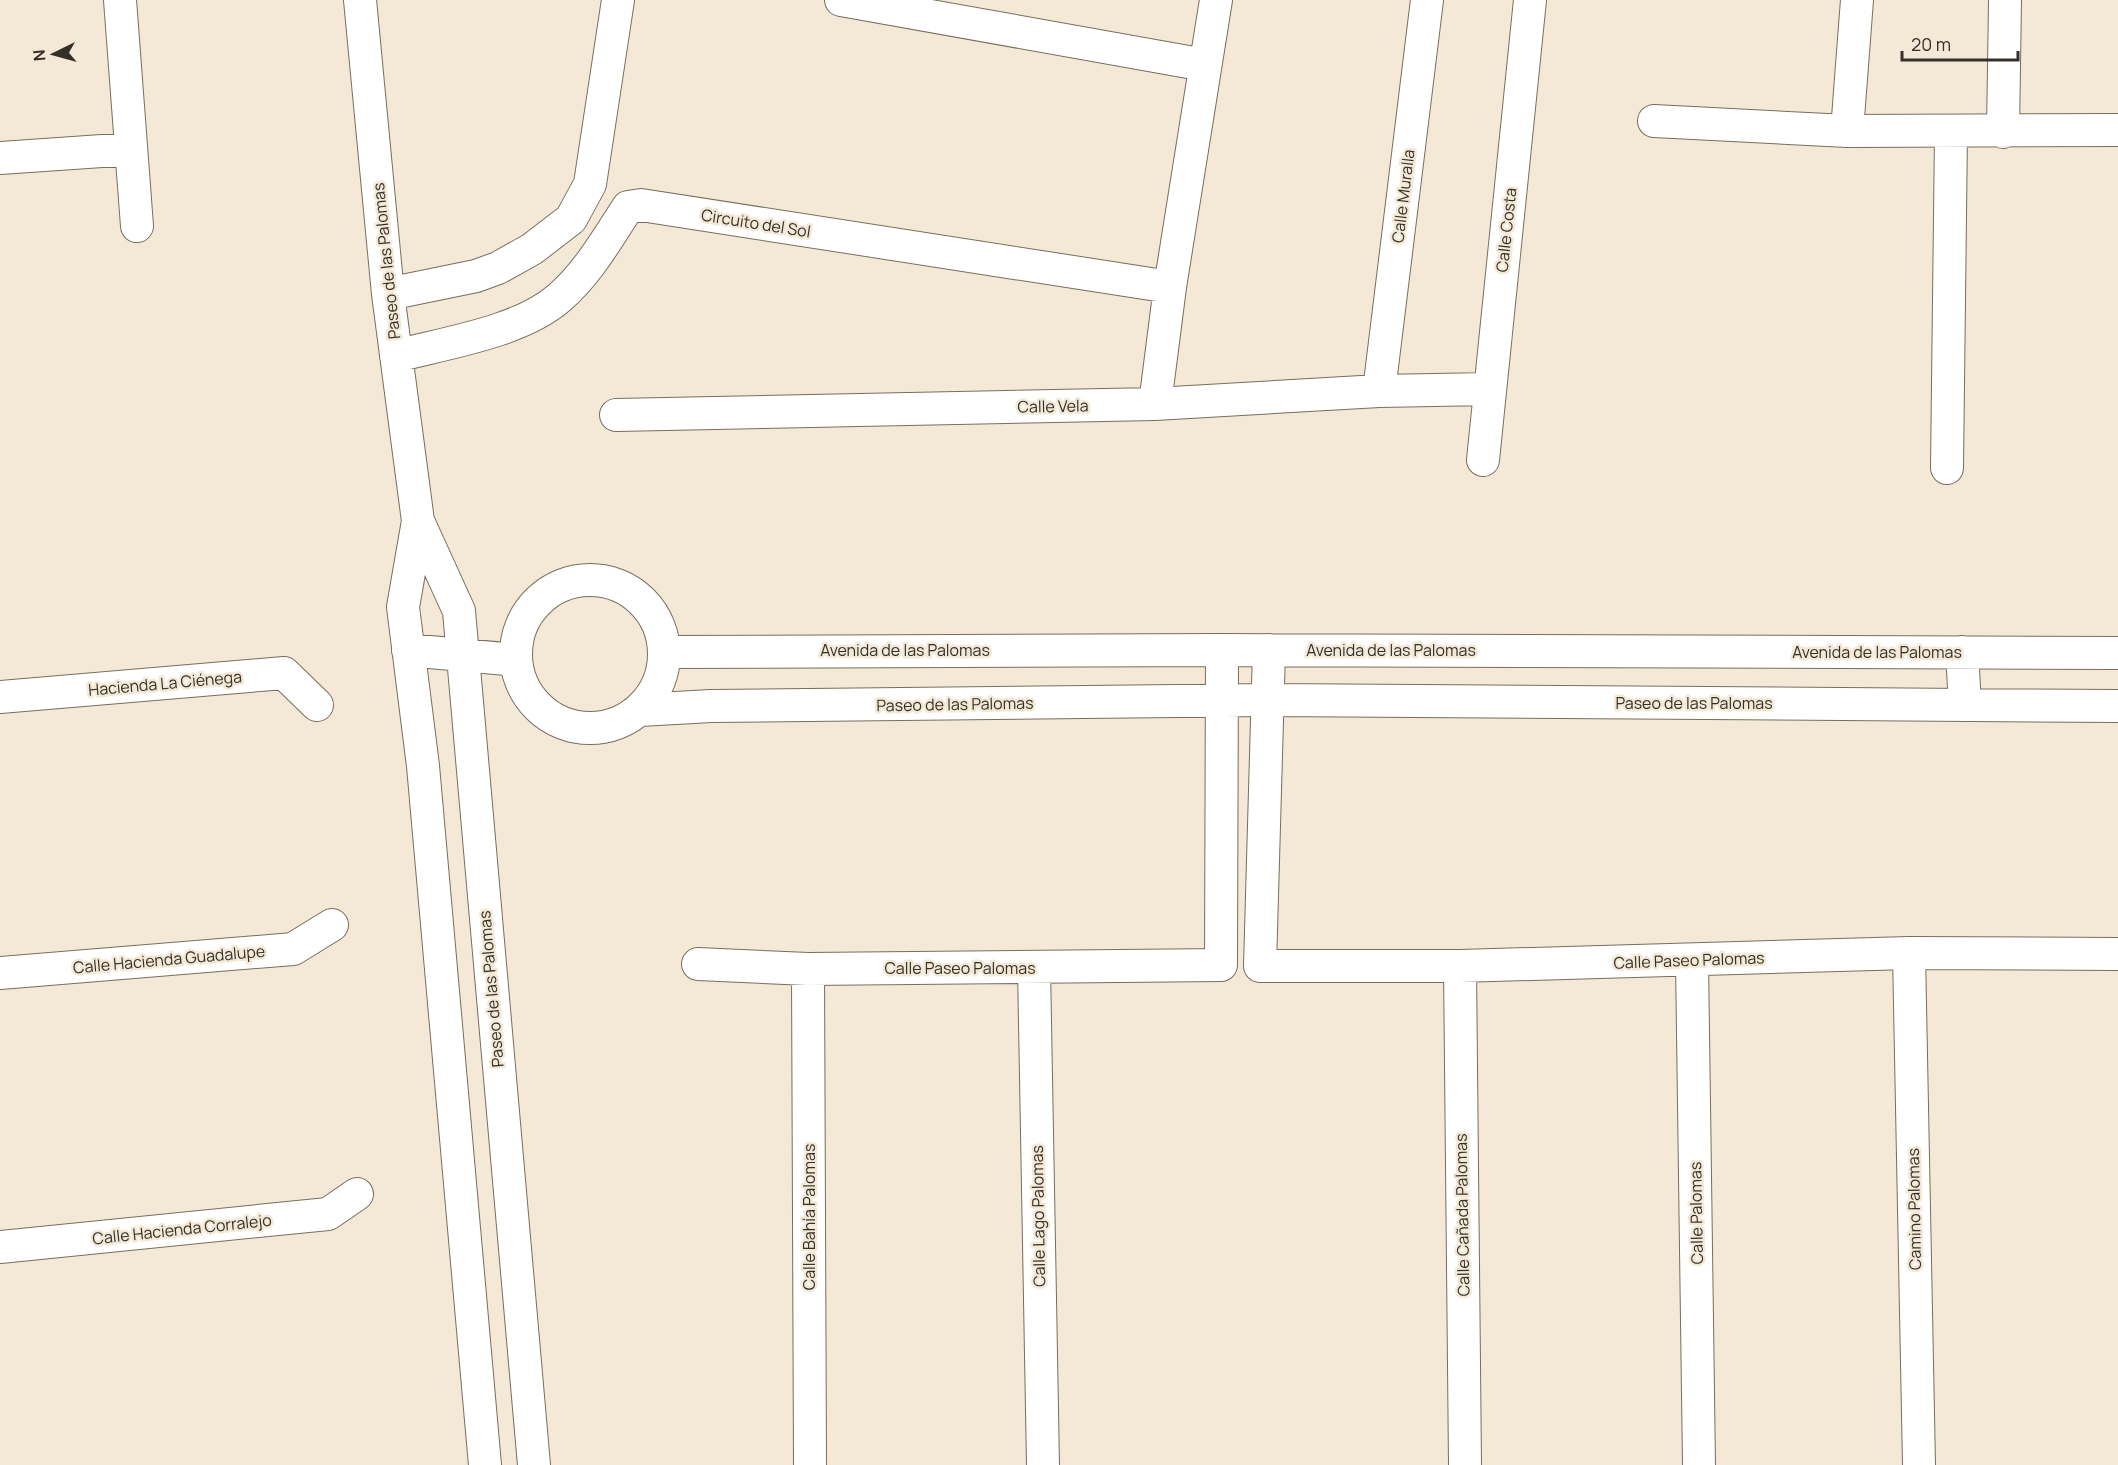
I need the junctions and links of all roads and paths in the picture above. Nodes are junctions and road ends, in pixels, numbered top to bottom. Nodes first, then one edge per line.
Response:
1 (120, 0) edge
2 (360, 0) edge
3 (618, 0) edge
4 (841, 0) edge
5 (1216, 0) edge
6 (1426, 0) edge
7 (1530, 0) edge
8 (1857, 0) edge
9 (2006, 0) edge
10 (1205, 65) junction
11 (1654, 121) dead end
12 (2118, 130) edge
13 (1848, 131) junction
14 (1951, 132) junction
15 (2003, 132) junction
16 (130, 149) junction
17 (0, 158) edge
18 (136, 225) dead end
19 (1170, 287) junction
20 (388, 294) junction
21 (396, 356) junction
22 (1490, 389) junction
23 (1379, 391) junction
24 (1155, 404) junction
25 (616, 415) dead end
26 (1483, 460) dead end
27 (1947, 468) dead end
28 (418, 522) junction
29 (408, 650) junction
30 (1222, 650) junction
31 (1269, 650) junction
32 (664, 652) junction
33 (1962, 652) junction
34 (2118, 653) edge
35 (463, 655) junction
36 (516, 660) junction
37 (0, 696) edge
38 (1269, 700) junction
39 (1222, 701) junction
40 (317, 705) dead end
41 (1965, 705) junction
42 (2118, 706) edge
43 (640, 710) junction
44 (332, 925) dead end
45 (1908, 953) junction
46 (2118, 954) edge
47 (1692, 960) junction
48 (698, 964) dead end
49 (1460, 966) junction
50 (1034, 968) junction
51 (808, 969) junction
52 (0, 973) edge
53 (357, 1194) dead end
54 (0, 1247) edge
55 (485, 1465) edge
56 (534, 1465) edge
57 (810, 1465) edge
58 (1043, 1465) edge
59 (1465, 1465) edge
60 (1699, 1465) edge
61 (1919, 1465) edge

1 - 16 street
2 - 20 street, Paseo de las Palomas
3 - 20 street
4 - 10 street
5 - 10 street
6 - 23 street, Calle Muralla
7 - 22 street, Calle Costa
8 - 13 street
9 - 15 street
10 - 19 street
11 - 13 street
12 - 15 street
13 - 14 street
14 - 15 street
14 - 27 street
16 - 17 street
16 - 18 street
19 - 21 street, Circuito del Sol
19 - 24 street
20 - 21 street, Paseo de las Palomas
21 - 28 street, Paseo de las Palomas
22 - 23 street, Calle Vela
22 - 26 street, Calle Costa
23 - 24 street, Calle Vela
24 - 25 street, Calle Vela
28 - 29 street, Paseo de las Palomas
28 - 35 street, Paseo de las Palomas
29 - 35 street
29 - 55 street, Paseo de las Palomas
30 - 31 street, Avenida de las Palomas
30 - 32 street, Avenida de las Palomas
30 - 39 street
31 - 33 street, Avenida de las Palomas
31 - 38 street
32 - 36 street
32 - 43 street
33 - 34 street, Avenida de las Palomas
33 - 41 street
35 - 36 street
35 - 56 street, Paseo de las Palomas
36 - 43 street
37 - 40 street, Hacienda La Ciénega
38 - 39 street, Paseo de las Palomas
38 - 41 street, Paseo de las Palomas
38 - 49 street, Calle Paseo Palomas
39 - 43 street, Paseo de las Palomas
39 - 50 street, Calle Paseo Palomas
41 - 42 street, Paseo de las Palomas
44 - 52 street, Calle Hacienda Guadalupe
45 - 46 street, Calle Paseo Palomas
45 - 47 street, Calle Paseo Palomas
45 - 61 street, Camino Palomas
47 - 49 street, Calle Paseo Palomas
47 - 60 street, Calle Palomas
48 - 51 street, Calle Paseo Palomas
49 - 59 street, Calle Cañada Palomas
50 - 51 street, Calle Paseo Palomas
50 - 58 street, Calle Lago Palomas
51 - 57 street, Calle Bahía Palomas
53 - 54 street, Calle Hacienda Corralejo

